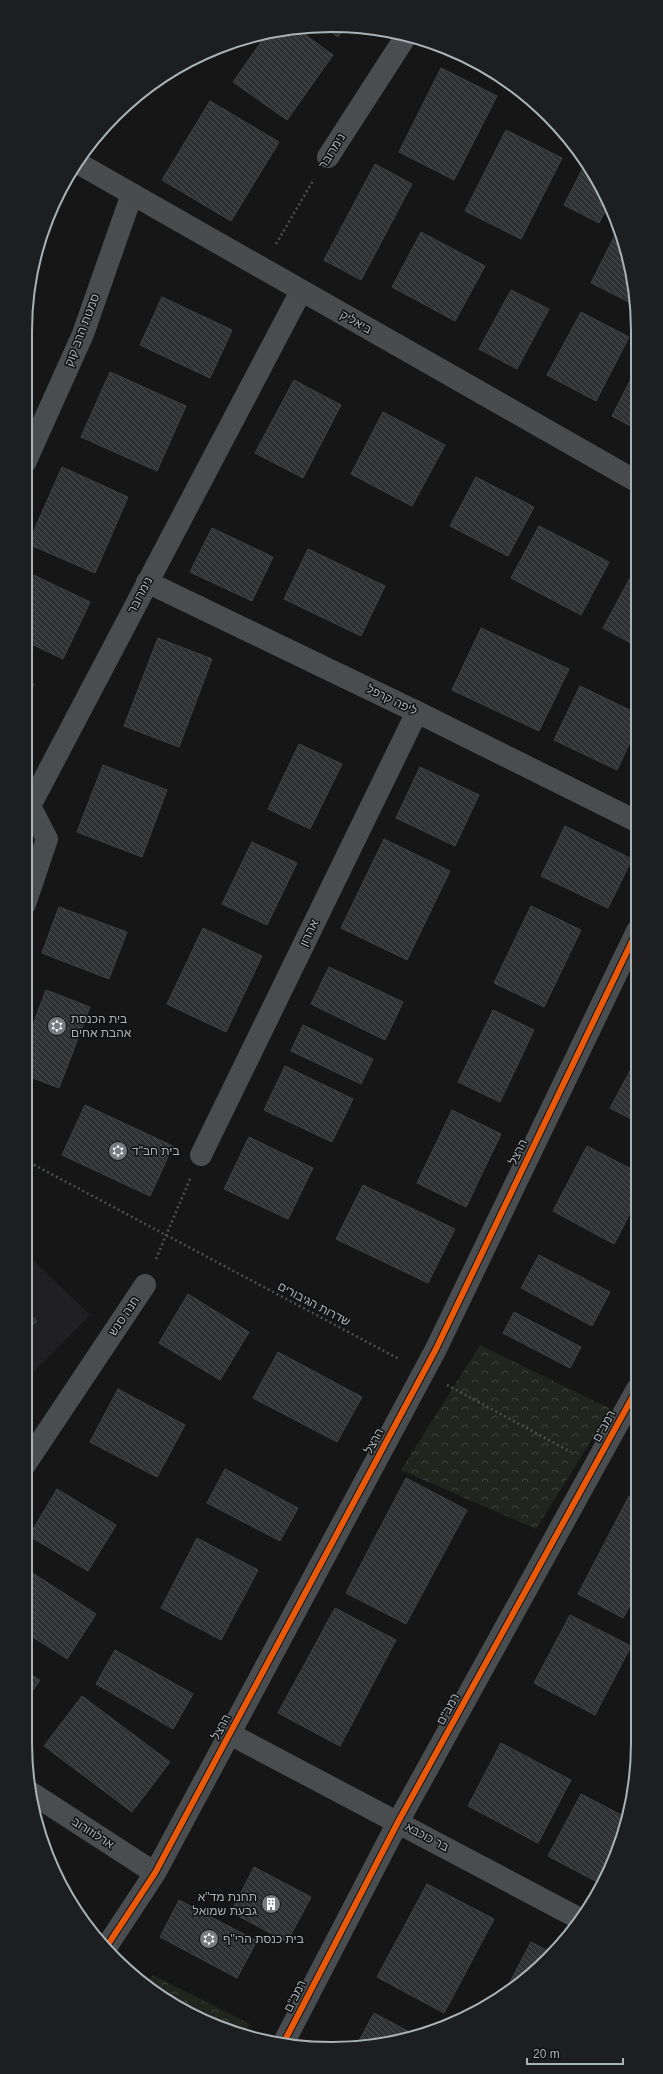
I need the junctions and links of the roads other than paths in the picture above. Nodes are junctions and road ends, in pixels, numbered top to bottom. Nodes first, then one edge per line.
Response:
1 (403, 41) edge
2 (328, 157) road end
3 (82, 165) edge
4 (132, 194) junction
5 (301, 291) junction
6 (32, 447) edge
7 (631, 478) edge
8 (147, 582) junction
9 (417, 712) junction
10 (32, 796) edge
11 (32, 814) edge
12 (631, 819) edge
13 (32, 883) edge
14 (631, 941) edge
15 (201, 1155) road end
16 (145, 1285) road end
17 (631, 1400) edge
18 (32, 1454) edge
19 (230, 1734) junction
20 (37, 1797) edge
21 (398, 1822) junction
22 (156, 1873) junction
23 (575, 1917) edge
24 (109, 1943) edge
25 (286, 2038) edge

1 - 2 street, נימרובר
3 - 4 street, ביאליק
4 - 5 street, ביאליק
4 - 6 street, סמטת הרב קוק
5 - 7 street, ביאליק
5 - 8 street, נימרובר
8 - 9 street, ליפה קרפל
8 - 10 street, נימרובר
9 - 12 street, ליפה קרפל
9 - 15 street, אהרון
11 - 13 street, נימרובר
14 - 19 street, הרצל
16 - 18 street, חנה סנש
17 - 21 street, רמב"ם
19 - 21 street, בר כוכבא
19 - 22 street, הרצל
20 - 22 street, ארלוזורוב
21 - 23 street, בר כוכבא
21 - 25 street, רמב"ם
22 - 24 street, הרצל

